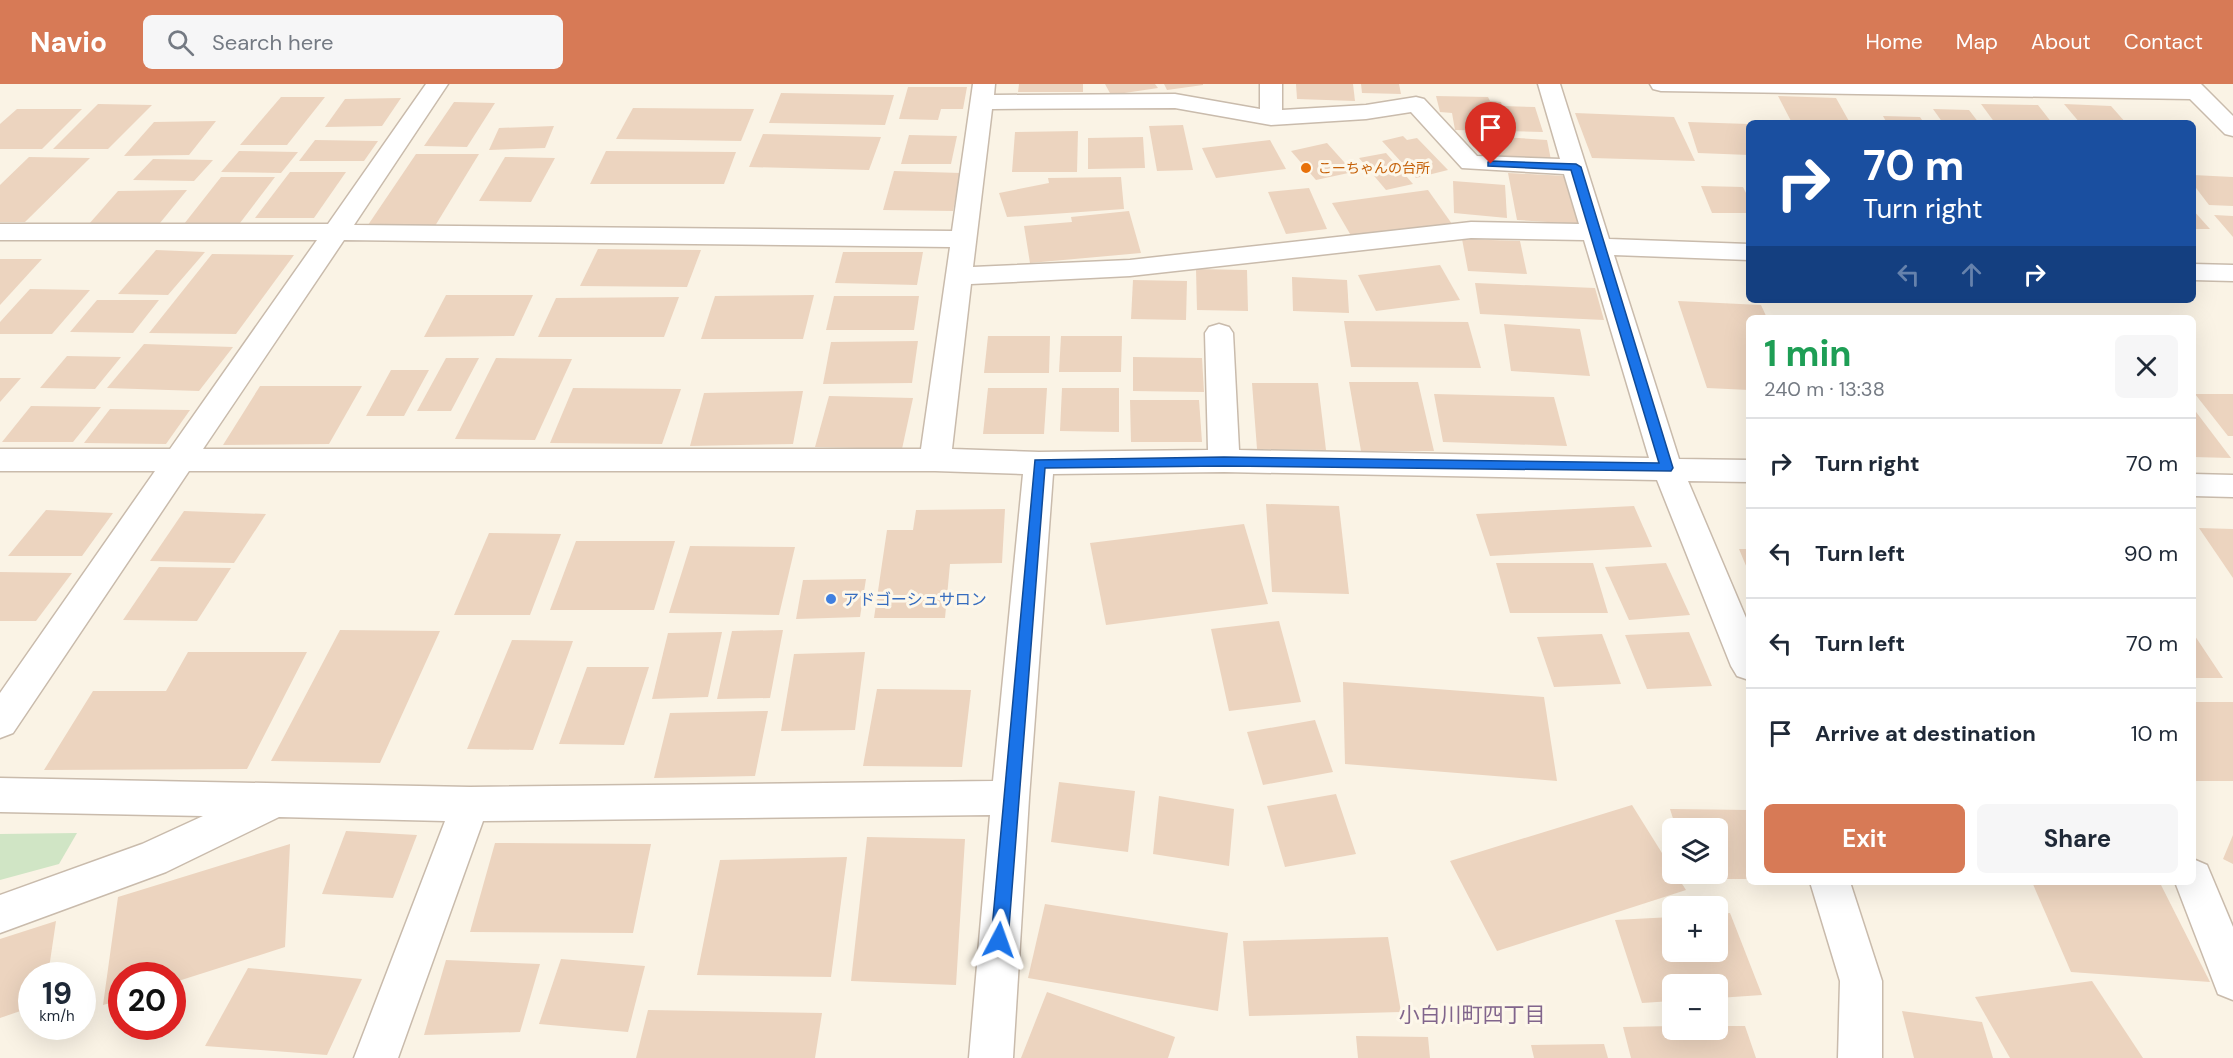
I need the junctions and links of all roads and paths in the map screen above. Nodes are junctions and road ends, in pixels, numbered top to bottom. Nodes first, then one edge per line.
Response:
1 (437, 84) edge
2 (1271, 84) edge
3 (1549, 84) edge
4 (1661, 84) edge
5 (2192, 88) edge
6 (983, 93) edge
7 (1271, 118) junction
8 (2233, 129) edge
9 (1576, 167) junction
10 (0, 232) edge
11 (336, 232) junction
12 (964, 239) junction
13 (1596, 239) junction
14 (1746, 252) edge
15 (2196, 272) edge
16 (2233, 273) edge
17 (958, 276) junction
18 (1219, 333) dead end
19 (0, 460) edge
20 (935, 460) junction
21 (179, 461) junction
22 (1224, 461) junction
23 (1039, 463) junction
24 (1667, 468) junction
25 (1746, 471) edge
26 (2196, 485) edge
27 (2233, 486) edge
28 (1746, 659) edge
29 (0, 722) edge
30 (0, 795) edge
31 (1010, 798) junction
32 (277, 799) junction
33 (470, 804) junction
34 (1831, 885) edge
35 (2196, 885) edge
36 (0, 914) edge
37 (2233, 979) edge
38 (376, 1058) edge
39 (991, 1058) edge
40 (1860, 1058) edge

1 - 11 street
2 - 7 street
3 - 9 street
4 - 5 street
5 - 8 street
6 - 7 street
6 - 12 street
7 - 9 street
9 - 13 street
10 - 11 street
11 - 12 street
11 - 21 street
12 - 17 street
13 - 14 street
13 - 17 street
13 - 24 street
15 - 16 street
17 - 20 street
18 - 22 street
19 - 21 street
20 - 21 street
20 - 23 street
21 - 29 street
22 - 23 street
22 - 24 street
23 - 31 street
24 - 25 street
24 - 28 street
26 - 27 street
30 - 32 street
31 - 33 street
31 - 39 street
32 - 33 street
32 - 36 street
33 - 38 street
34 - 40 street
35 - 37 street

